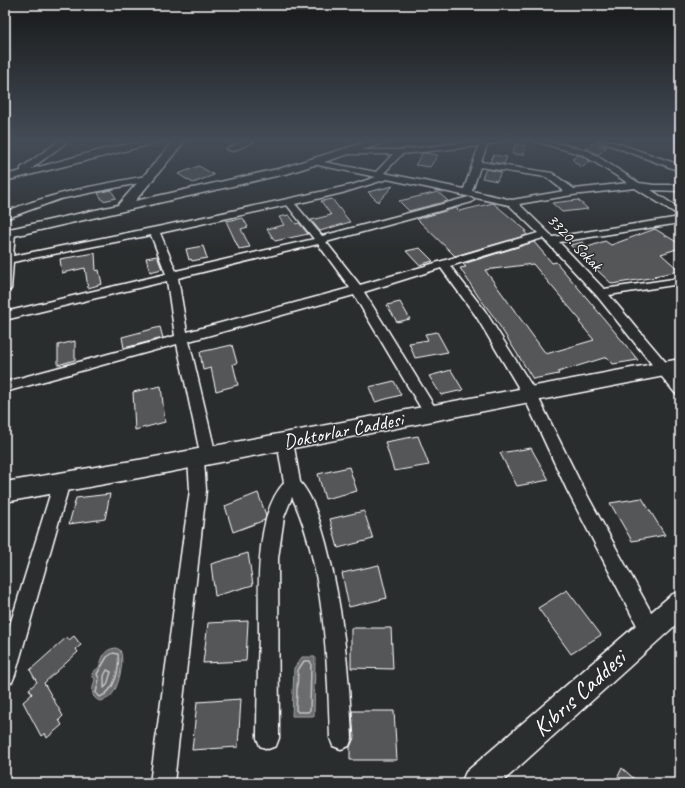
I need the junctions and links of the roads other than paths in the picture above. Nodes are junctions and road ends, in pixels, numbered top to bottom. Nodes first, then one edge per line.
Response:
1 (255, 178) edge
2 (378, 178) edge
3 (394, 178) edge
4 (473, 178) edge
5 (554, 178) edge
6 (624, 178) edge
7 (146, 179) joint
8 (635, 185) junction
9 (680, 188) edge
10 (572, 192) junction
11 (468, 196) junction
12 (289, 202) junction
13 (512, 203) junction
14 (122, 208) junction
15 (680, 213) edge
16 (5, 216) edge
17 (680, 220) edge
18 (155, 232) junction
19 (7, 233) edge
20 (548, 237) junction
21 (320, 240) junction
22 (7, 260) junction
23 (444, 265) junction
24 (172, 276) junction
25 (680, 281) edge
26 (5, 289) edge
27 (357, 290) junction
28 (601, 293) junction
29 (5, 316) edge
30 (182, 337) junction
31 (672, 367) edge
32 (5, 387) edge
33 (680, 389) edge
34 (530, 395) junction
35 (431, 414) junction
36 (285, 441) junction
37 (202, 457) junction
38 (62, 482) junction
39 (292, 485) junction
40 (5, 492) edge
41 (680, 604) edge
42 (650, 630) junction
43 (5, 675) edge
44 (268, 738) dead end
45 (341, 738) dead end
46 (162, 783) edge
47 (477, 783) edge

1 - 14 street
2 - 12 street
3 - 11 street, 3320. Sokak
4 - 11 street
5 - 10 street
6 - 8 street
7 - 14 street
7 - 16 street
8 - 9 street
8 - 10 street
8 - 15 street
10 - 13 street
11 - 13 street, 3320. Sokak
11 - 21 street
12 - 18 street
12 - 21 street
13 - 20 street, 3320. Sokak
14 - 19 street
17 - 20 street
18 - 22 street
18 - 24 street
19 - 22 street
20 - 23 street
20 - 28 street, 3320. Sokak
21 - 24 street
21 - 27 street
22 - 26 street
23 - 27 street
23 - 34 street
24 - 29 street
24 - 30 street
25 - 28 street
27 - 30 street
27 - 35 street
28 - 31 street, 3320. Sokak
30 - 32 street
30 - 37 street
31 - 33 street, 3320. Sokak
31 - 34 street, Doktorlar Caddesi
34 - 35 street, Doktorlar Caddesi
34 - 42 street
35 - 36 street, Doktorlar Caddesi
36 - 37 street, Doktorlar Caddesi
36 - 39 street
37 - 38 street, Doktorlar Caddesi
37 - 46 street
38 - 40 street, Doktorlar Caddesi
38 - 43 street
39 - 44 street
39 - 45 street
41 - 42 street, Kıbrıs Caddesi
42 - 47 street, Kıbrıs Caddesi

